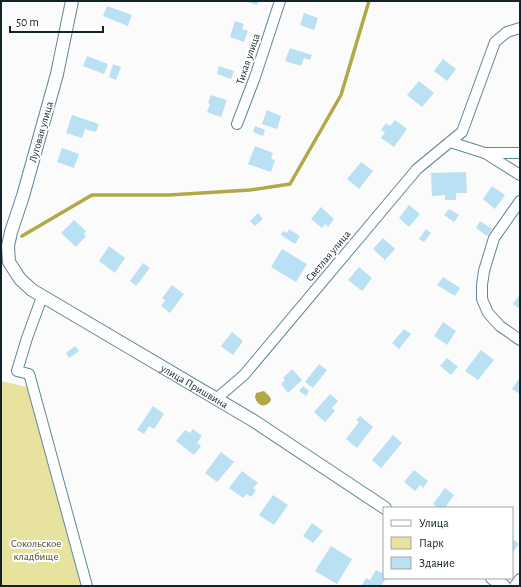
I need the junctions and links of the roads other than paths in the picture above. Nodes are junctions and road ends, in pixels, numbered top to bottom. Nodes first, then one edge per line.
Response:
1 (72, 1) edge
2 (280, 1) edge
3 (520, 28) edge
4 (237, 124) dead end
5 (450, 142) junction
6 (484, 153) junction
7 (520, 153) edge
8 (520, 175) edge
9 (520, 201) edge
10 (9, 262) joint
11 (42, 297) junction
12 (520, 340) edge
13 (216, 399) junction
14 (384, 507) edge
15 (494, 579) edge
16 (520, 579) edge
17 (87, 586) edge
18 (504, 586) edge
19 (515, 586) edge

1 - 10 street, Луговая улица
2 - 4 street, Тихая улица
3 - 5 street, Светлая улица
5 - 6 street
5 - 13 street, Светлая улица
6 - 7 street
6 - 8 street
9 - 12 street
10 - 11 street, улица Пришвина
11 - 13 street, улица Пришвина
11 - 17 street
13 - 14 street, улица Пришвина
15 - 18 street
16 - 19 street

